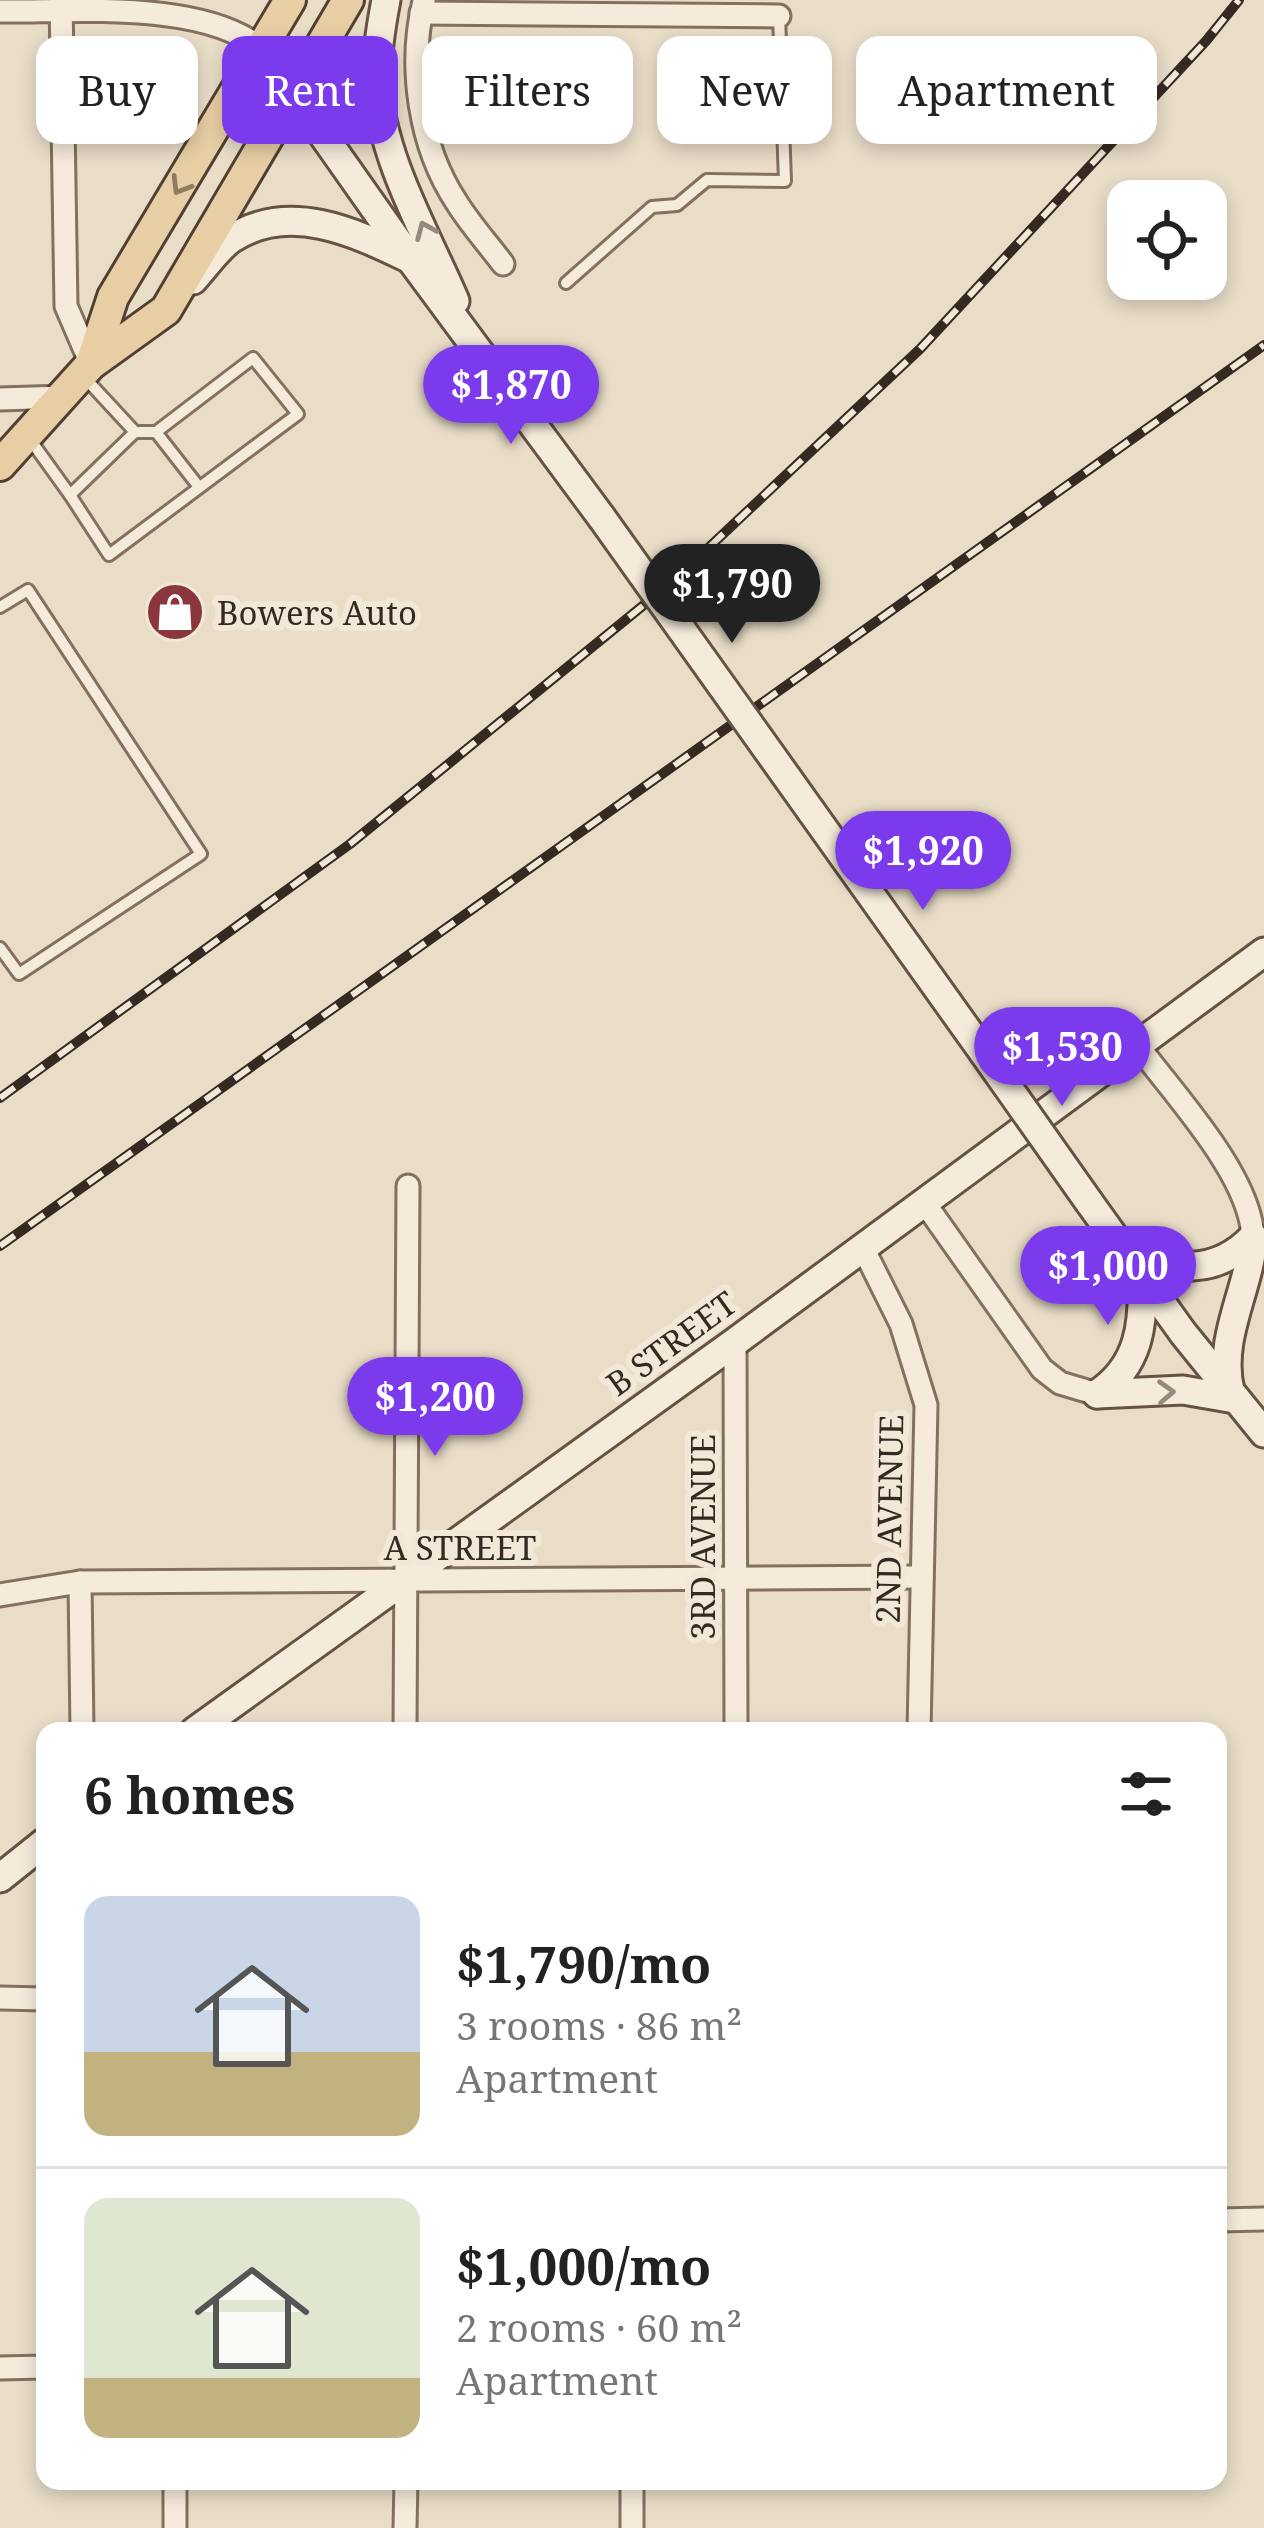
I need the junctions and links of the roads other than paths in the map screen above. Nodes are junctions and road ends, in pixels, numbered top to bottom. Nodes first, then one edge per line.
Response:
1 (290, 0) edge
2 (348, 0) edge
3 (386, 0) edge
4 (61, 6) edge
5 (423, 7) edge
6 (0, 11) edge
7 (779, 16) joint
8 (247, 36) edge
9 (271, 36) edge
10 (326, 36) edge
11 (222, 118) edge
12 (262, 144) edge
13 (330, 144) edge
14 (411, 260) junction
15 (503, 264) dead end
16 (566, 283) dead end
17 (166, 310) junction
18 (470, 338) junction
19 (79, 378) junction
20 (0, 399) edge
21 (135, 432) junction
22 (156, 432) junction
23 (27, 436) junction
24 (0, 465) edge
25 (200, 488) junction
26 (70, 495) junction
27 (0, 607) edge
28 (0, 947) edge
29 (1264, 952) edge
30 (1139, 1047) junction
31 (408, 1186) dead end
32 (924, 1202) junction
33 (1253, 1237) junction
34 (863, 1248) junction
35 (1124, 1250) junction
36 (1142, 1276) junction
37 (735, 1342) junction
38 (1097, 1394) junction
39 (1233, 1396) junction
40 (1264, 1433) edge
41 (922, 1576) junction
42 (406, 1580) junction
43 (734, 1581) junction
44 (80, 1582) junction
45 (0, 1595) edge
46 (82, 1722) edge
47 (208, 1722) edge
48 (405, 1722) edge
49 (736, 1722) edge
50 (919, 1722) edge
51 (36, 1848) edge
52 (0, 1878) edge
53 (0, 1998) edge
54 (36, 1999) edge
55 (1264, 2219) edge
56 (1227, 2220) edge
57 (36, 2367) edge
58 (0, 2368) edge
59 (175, 2490) edge
60 (406, 2490) edge
61 (632, 2490) edge
62 (175, 2528) edge
63 (406, 2528) edge
64 (632, 2528) edge

1 - 9 main road
2 - 10 main road
18 -> 3 main road
4 - 6 street
4 - 8 street
4 - 19 street
5 - 7 street
5 - 15 street
7 - 16 lane
11 -> 19 main road
12 - 17 main road
13 - 14 main road
14 - 17 main road
14 - 18 main road
17 - 19 main road
18 - 35 main road, bridge
19 - 20 street
19 - 21 lane
19 - 23 main road
21 - 22 lane
21 - 26 lane
22 - 25 lane
22 - 25 lane
23 - 24 main road
23 - 26 lane
25 - 26 lane
27 - 28 lane
29 - 30 main road, B STREET
30 - 32 main road, B STREET
30 - 33 street
31 - 42 street
32 - 34 main road, B STREET
32 - 38 street
33 - 35 main road
33 - 39 main road
34 - 37 main road, B STREET
34 - 41 street, 2ND AVENUE
35 - 36 main road
36 - 38 main road
36 - 39 main road
37 - 42 main road, B STREET
37 - 43 street, 3RD AVENUE
38 -> 39 main road
39 - 40 main road
41 - 43 street, A STREET
41 - 50 street, 2ND AVENUE
42 - 43 street, A STREET
42 - 44 street, A STREET
42 - 47 main road, B STREET
42 - 48 street
43 - 49 street, 3RD AVENUE
44 - 45 street, A STREET
44 - 46 street
51 - 52 main road
53 - 54 street
55 - 56 street
57 - 58 street
59 - 62 street
60 - 63 street
61 - 64 street

